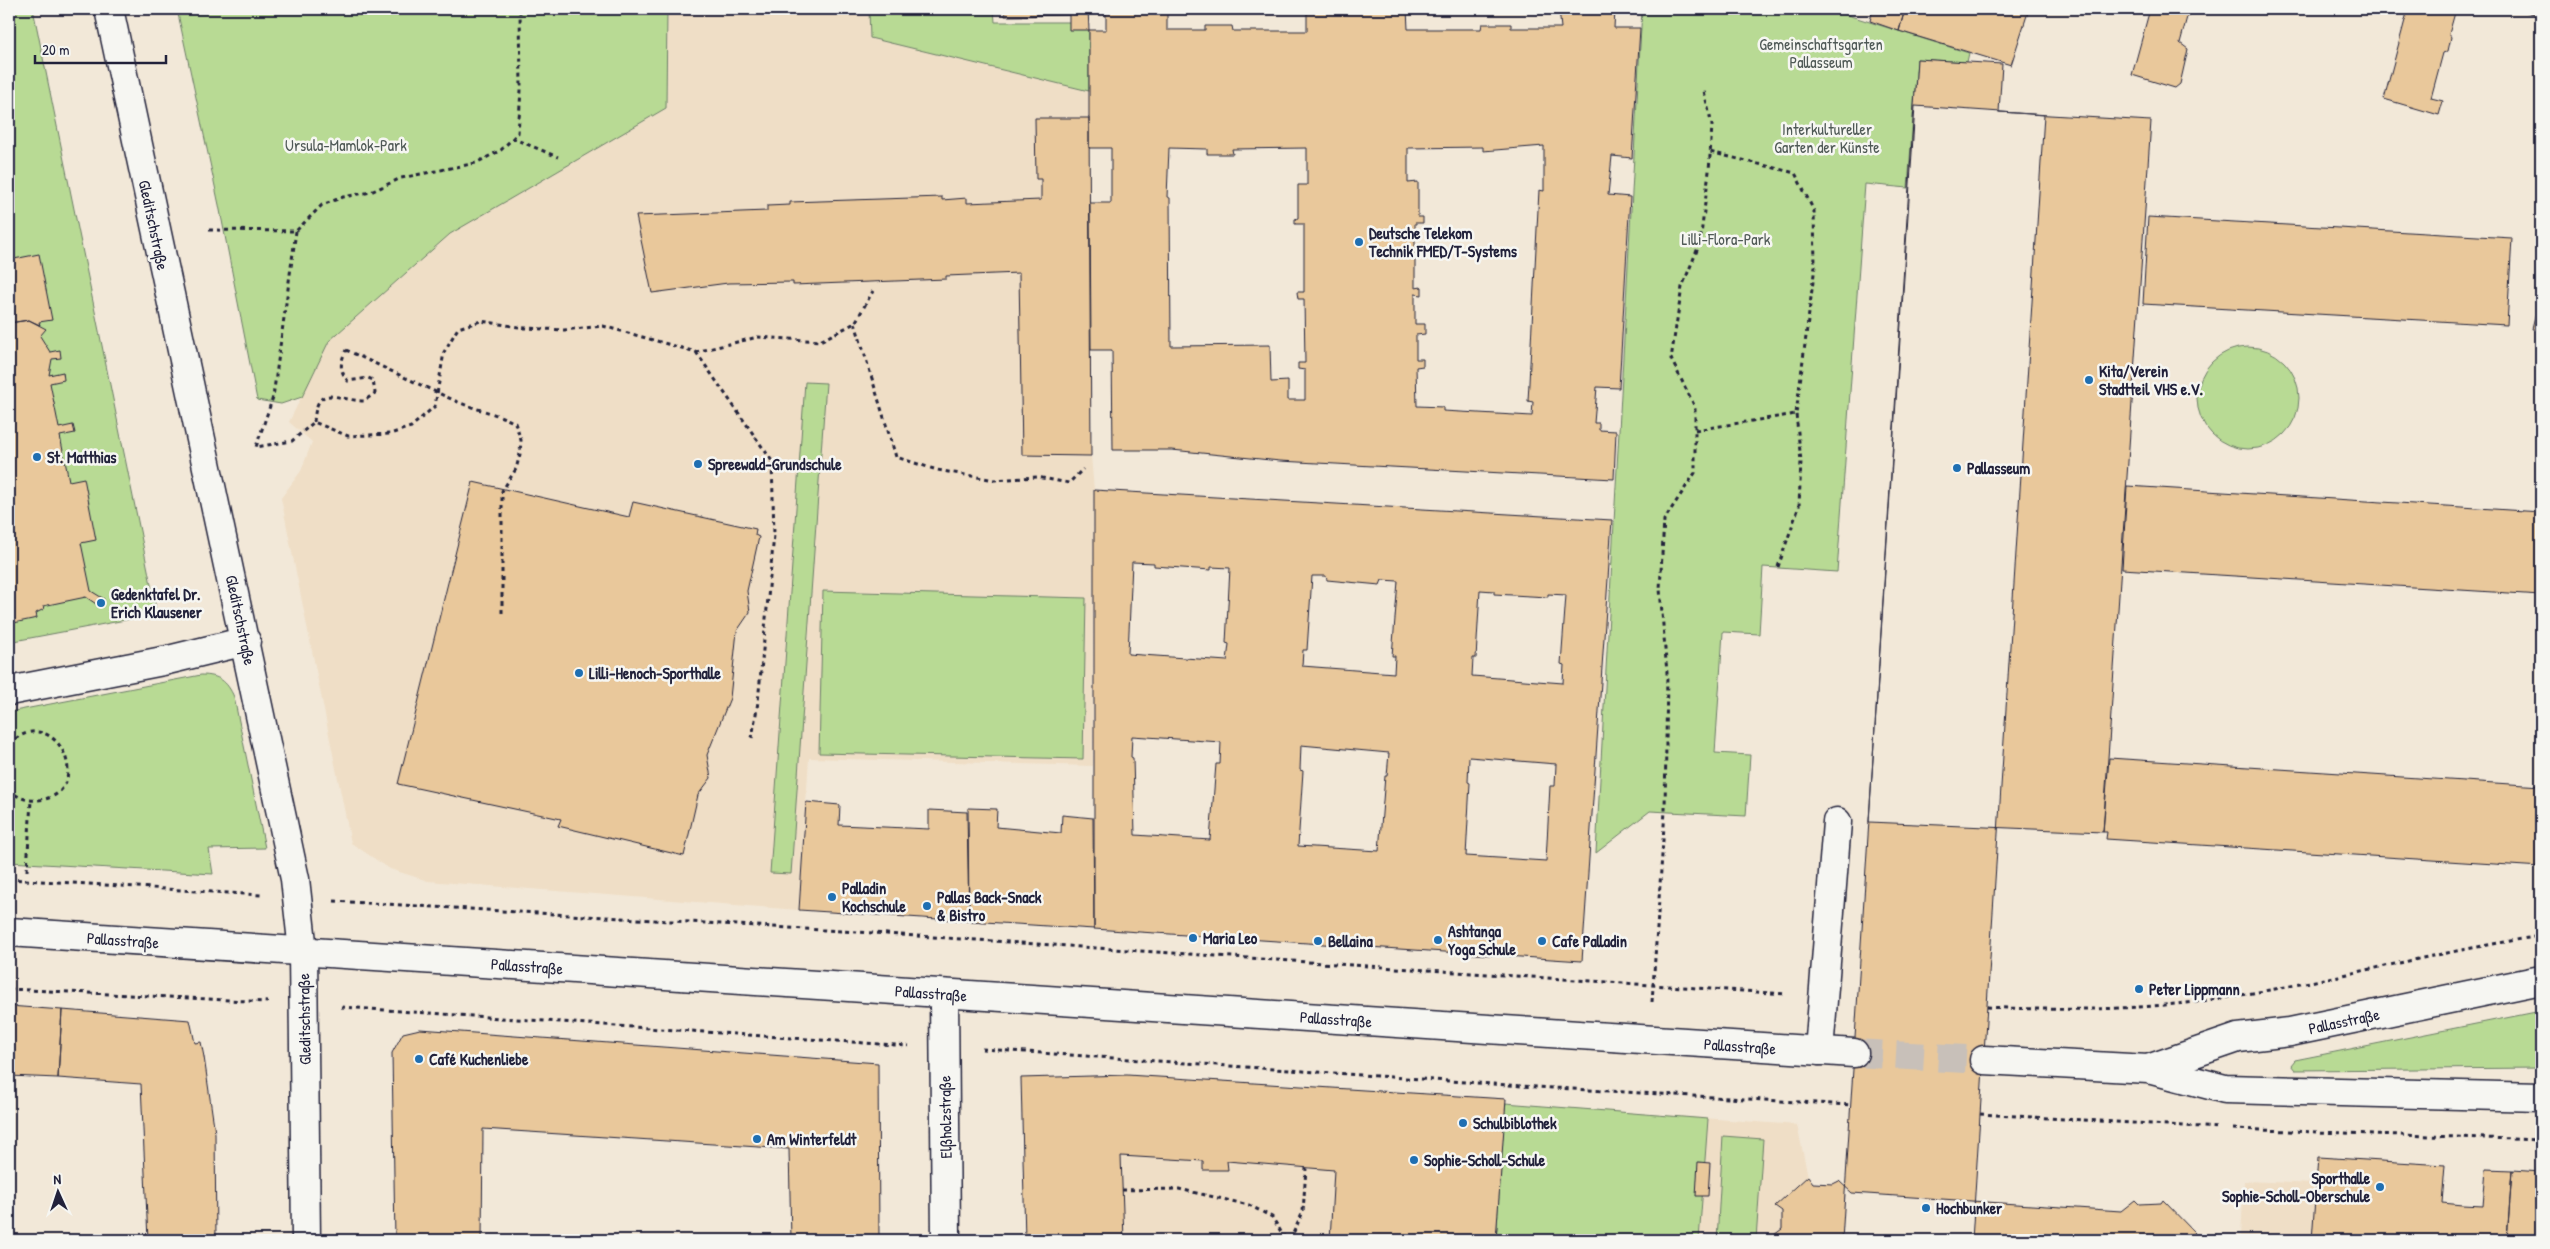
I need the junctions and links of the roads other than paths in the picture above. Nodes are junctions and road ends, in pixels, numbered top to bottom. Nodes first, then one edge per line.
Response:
1 (109, 9) edge
2 (246, 641) junction
3 (9, 691) edge
4 (1837, 822) dead end
5 (9, 932) edge
6 (304, 951) junction
7 (2541, 980) edge
8 (944, 994) junction
9 (1819, 1051) junction
10 (1854, 1053) tunnel mouth
11 (1984, 1060) tunnel mouth
12 (2148, 1068) junction
13 (2541, 1097) edge
14 (306, 1240) edge
15 (946, 1240) edge

1 - 2 main road, Gleditschstraße
2 - 3 main road
2 - 6 main road, Gleditschstraße
4 - 9 main road
5 - 6 main road, Pallasstraße
6 - 8 main road, Pallasstraße
6 - 14 main road, Gleditschstraße
7 - 12 main road, Pallasstraße
8 - 9 main road, Pallasstraße
8 - 15 main road, Elßholzstraße
9 - 10 main road, Pallasstraße
11 - 12 main road, Pallasstraße
12 - 13 main road, Pallasstraße

